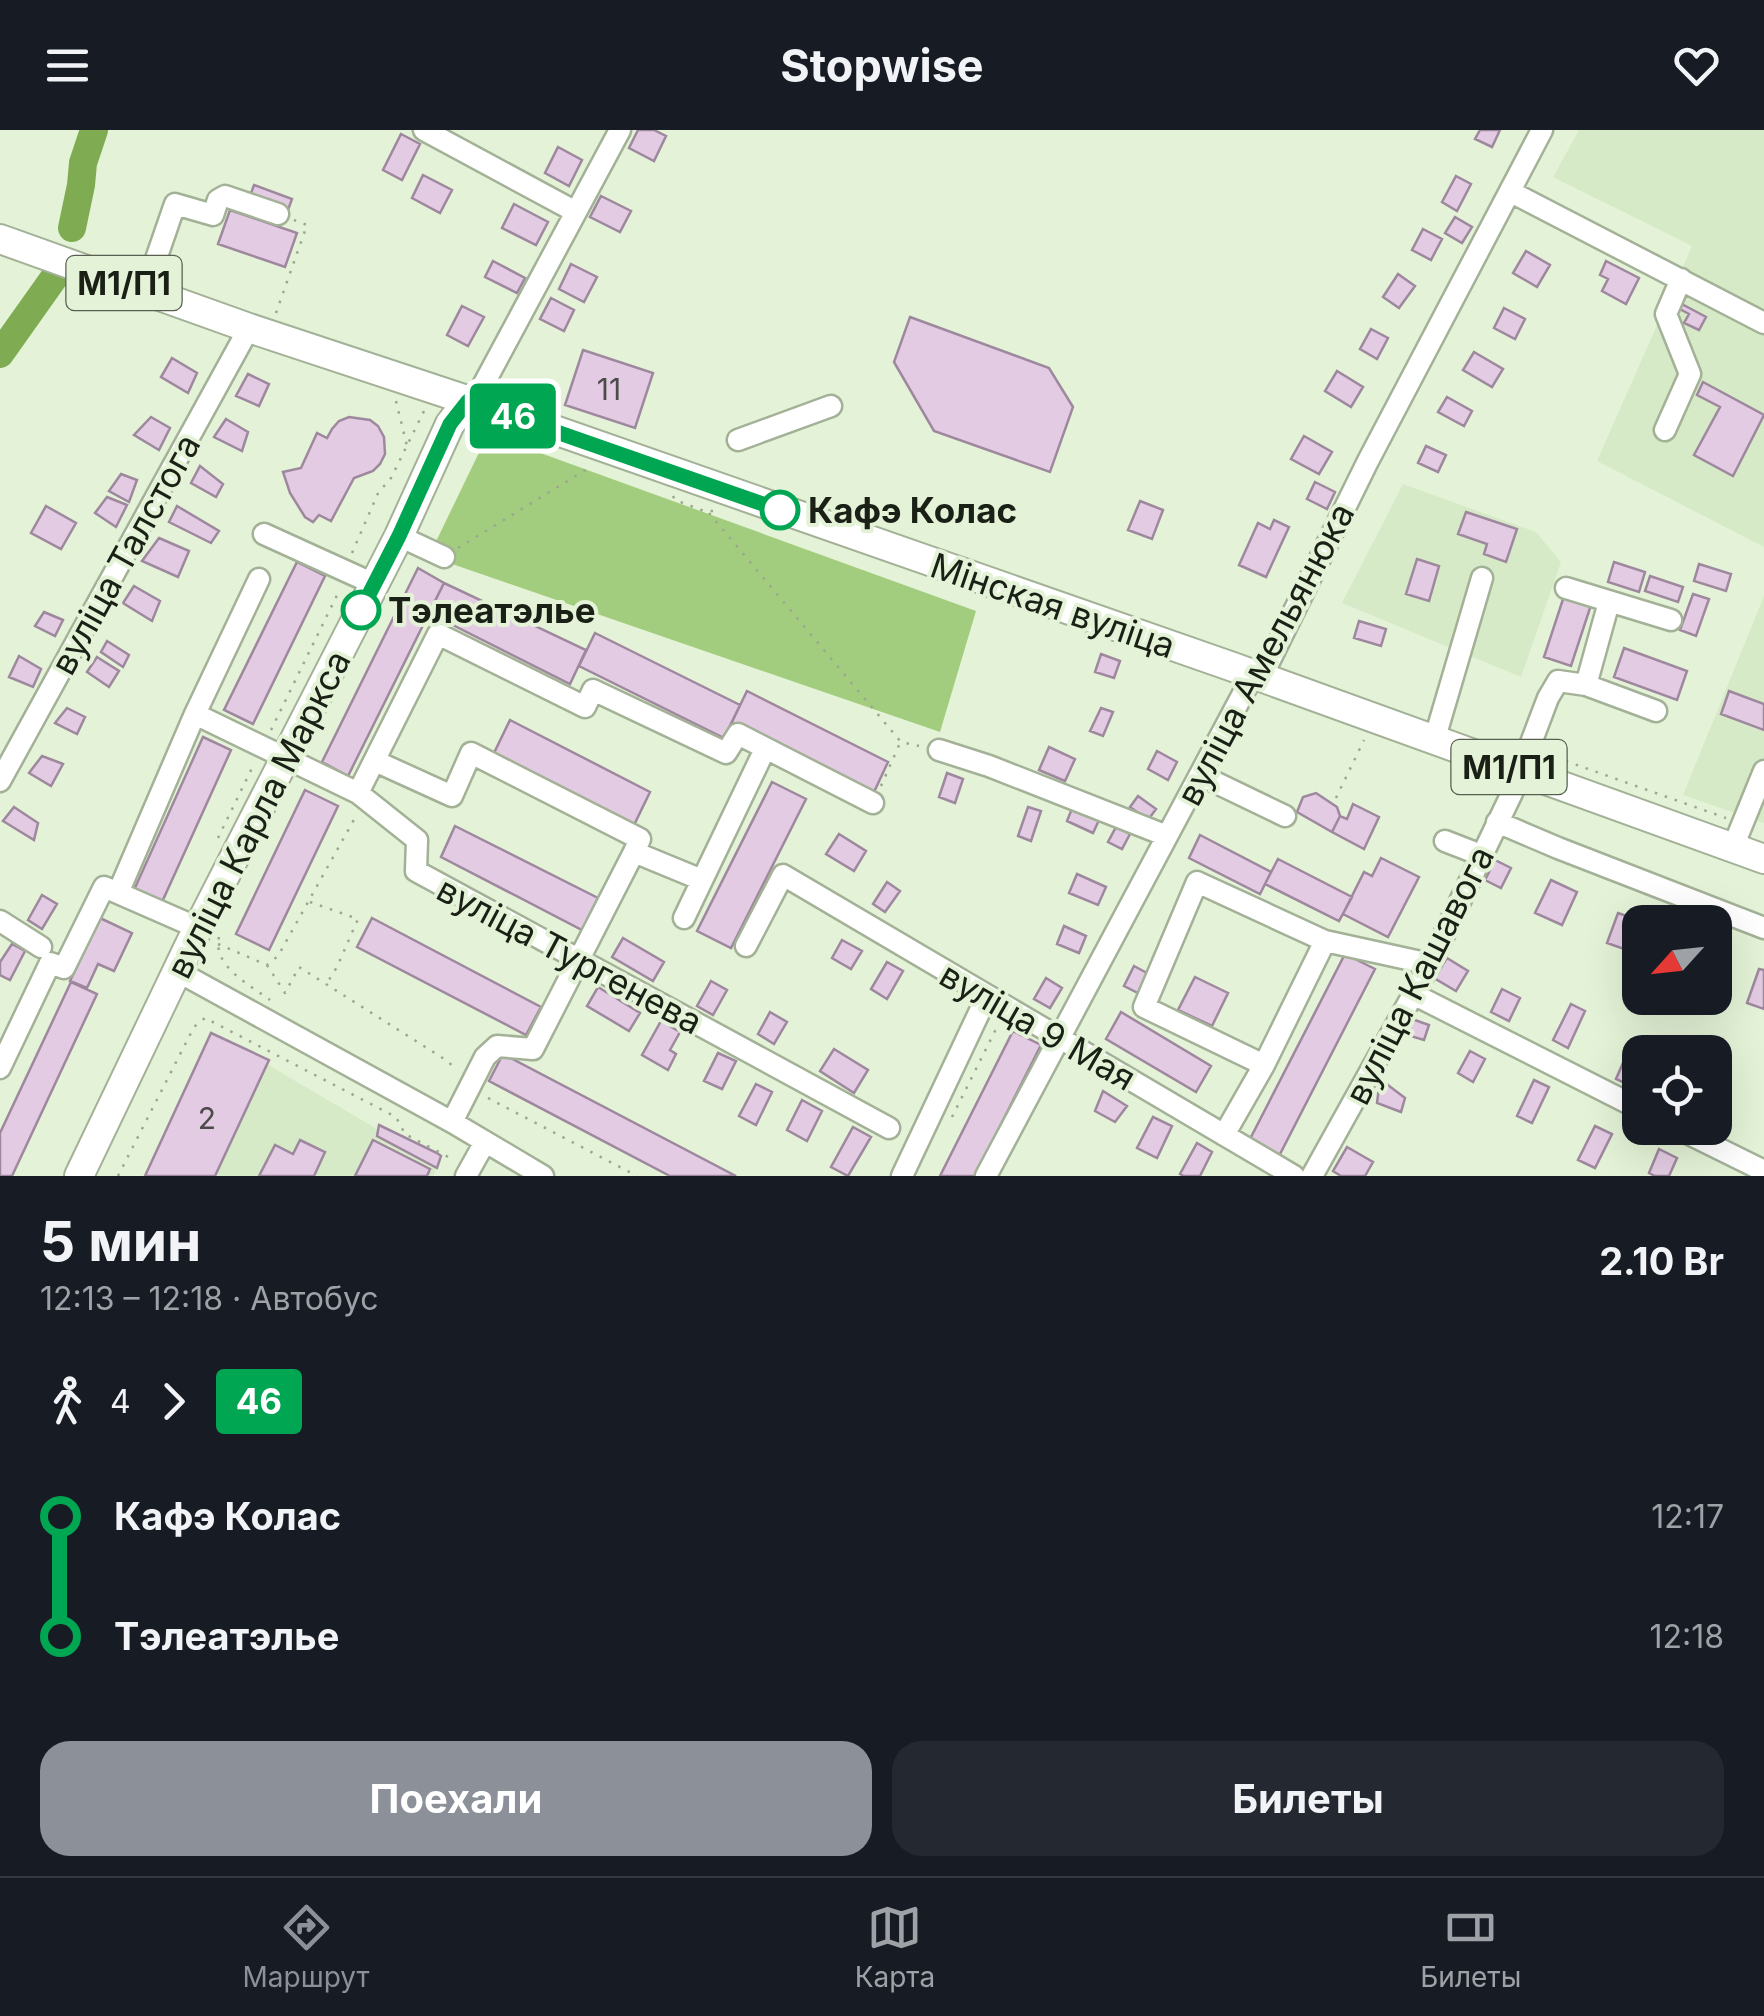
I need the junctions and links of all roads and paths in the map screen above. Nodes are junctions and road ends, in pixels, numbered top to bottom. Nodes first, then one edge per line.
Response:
1 (424, 130) edge
2 (620, 130) edge
3 (1542, 130) edge
4 (1511, 192) junction
5 (576, 212) junction
6 (278, 214) joint
7 (0, 238) edge
8 (1681, 279) junction
9 (145, 291) junction
10 (261, 323) junction
11 (1764, 323) edge
12 (393, 390) dead end
13 (468, 401) junction
14 (424, 402) dead end
15 (830, 406) dead end
16 (1666, 430) dead end
17 (738, 440) dead end
18 (407, 446) junction
19 (597, 462) dead end
20 (708, 512) dead end
21 (264, 534) dead end
22 (399, 536) junction
23 (444, 557) joint
24 (346, 571) junction
25 (259, 578) dead end
26 (1482, 578) dead end
27 (374, 584) junction
28 (1566, 588) dead end
29 (1609, 602) junction
30 (1671, 620) dead end
31 (1253, 676) junction
32 (1586, 685) junction
33 (1656, 712) dead end
34 (196, 714) junction
35 (1365, 739) dead end
36 (1434, 741) junction
37 (901, 742) junction
38 (765, 748) junction
39 (939, 750) joint
40 (274, 752) junction
41 (375, 760) junction
42 (1522, 771) junction
43 (1764, 771) edge
44 (1200, 775) junction
45 (0, 780) edge
46 (1336, 798) dead end
47 (359, 801) junction
48 (874, 803) joint
49 (1285, 816) dead end
50 (1498, 822) junction
51 (1166, 836) junction
52 (1446, 841) dead end
53 (1733, 847) junction
54 (213, 849) dead end
55 (634, 852) junction
56 (1481, 855) junction
57 (1764, 859) edge
58 (702, 880) junction
59 (118, 894) junction
60 (308, 902) junction
61 (684, 918) dead end
62 (0, 921) edge
63 (1764, 928) edge
64 (213, 933) junction
65 (1325, 941) junction
66 (746, 946) dead end
67 (40, 947) dead end
68 (579, 959) junction
69 (1430, 964) junction
70 (267, 965) junction
71 (178, 971) junction
72 (326, 985) junction
73 (1413, 994) junction
74 (986, 996) junction
75 (272, 1002) dead end
76 (997, 1027) dead end
77 (1059, 1039) junction
78 (1264, 1064) junction
79 (0, 1068) edge
80 (469, 1088) junction
81 (1622, 1100) edge
82 (452, 1122) junction
83 (947, 1126) dead end
84 (890, 1128) dead end
85 (1224, 1135) junction
86 (485, 1142) junction
87 (1711, 1145) edge
88 (1764, 1171) edge
89 (468, 1174) edge
90 (79, 1176) edge
91 (118, 1176) edge
92 (543, 1176) edge
93 (637, 1176) edge
94 (902, 1176) edge
95 (986, 1176) edge
96 (1294, 1176) edge
97 (1312, 1176) edge

1 - 5 street
2 - 5 street
3 - 4 street, вуліца Амельянюка
4 - 8 street
4 - 31 street, вуліца Амельянюка
5 - 13 street
6 - 9 street
6 - 10 path
7 - 9 main road, Мінская вуліца / М1/П1
8 - 11 street
8 - 16 street
9 - 10 main road, Мінская вуліца / М1/П1
10 - 13 main road, Мінская вуліца / М1/П1
10 - 45 street, вуліца Талстога
12 - 18 path
13 - 22 main road, вуліца Карла Маркса
13 - 31 main road, Мінская вуліца / М1/П1
14 - 18 path
15 - 17 street
18 - 24 path
19 - 23 path
20 - 37 path
21 - 24 street
22 - 23 street
22 - 27 main road, вуліца Карла Маркса
24 - 27 street
24 - 40 path
25 - 34 street
26 - 36 street
27 - 40 main road, вуліца Карла Маркса
28 - 29 street
29 - 30 street
29 - 32 street
31 - 36 main road, Мінская вуліца / М1/П1
31 - 44 street, вуліца Амельянюка
32 - 33 street
32 - 42 street, вуліца Кашавога
34 - 40 street, вуліца Тургенева
34 - 59 street
35 - 46 path
36 - 42 main road, Мінская вуліца / М1/П1
37 - 39 path
37 - 48 path
38 - 41 street
38 - 48 street
38 - 58 street
39 - 51 street
40 - 47 street, вуліца Тургенева
40 - 54 path
40 - 64 main road, вуліца Карла Маркса
41 - 47 street
41 - 55 street
42 - 50 street, вуліца Кашавога
42 - 53 main road, Мінская вуліца / М1/П1
43 - 53 street
44 - 49 street
44 - 51 street, вуліца Амельянюка
47 - 60 path
47 - 68 street, вуліца Тургенева
50 - 56 street, вуліца Кашавога
50 - 63 street
51 - 77 street, вуліца Амельянюка
52 - 56 street
53 - 57 main road, Мінская вуліца / М1/П1
55 - 58 street
55 - 68 street
56 - 69 street, вуліца Кашавога
58 - 61 street
59 - 64 street
59 - 79 street
60 - 70 path
60 - 72 path
62 - 67 street
64 - 70 path
64 - 71 main road, вуліца Карла Маркса
64 - 75 path
65 - 69 street
65 - 78 street
65 - 78 street
66 - 74 street, вуліца 9 Мая
68 - 80 street
68 - 84 street, вуліца Тургенева
69 - 73 street, вуліца Кашавога
70 - 72 path
71 - 82 street
71 - 90 main road, вуліца Карла Маркса
72 - 80 path
73 - 81 street
73 - 97 street, вуліца Кашавога
74 - 77 street, вуліца 9 Мая
74 - 94 street
76 - 83 path
77 - 85 street, вуліца 9 Мая
77 - 95 street, вуліца Амельянюка
78 - 85 street
80 - 82 street
80 - 93 path
82 - 86 street
85 - 96 street, вуліца 9 Мая
86 - 89 street
86 - 92 street
87 - 88 street
89 - 91 path

